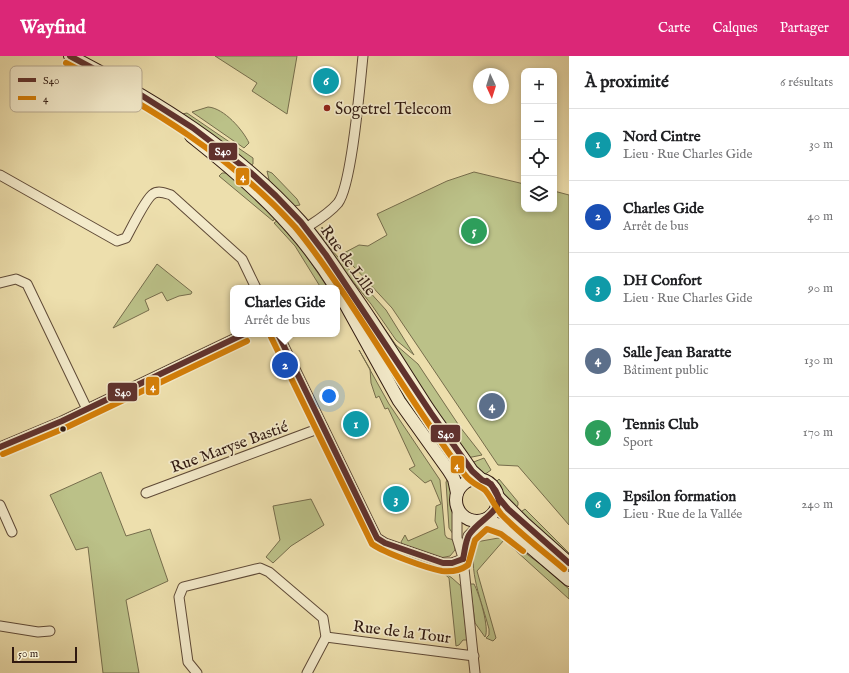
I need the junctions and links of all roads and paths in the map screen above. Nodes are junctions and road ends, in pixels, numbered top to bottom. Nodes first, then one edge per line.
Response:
1 (70, 56) edge
2 (364, 56) edge
3 (89, 66) edge
4 (142, 97) edge
5 (2, 176) edge
6 (0, 186) edge
7 (302, 231) junction
8 (0, 283) edge
9 (255, 285) edge
10 (335, 285) edge
11 (340, 294) edge
12 (238, 337) edge
13 (279, 337) edge
14 (86, 407) junction
15 (323, 427) junction
16 (0, 447) edge
17 (482, 480) junction
18 (146, 493) dead end
19 (457, 493) junction
20 (498, 497) junction
21 (0, 505) edge
22 (457, 508) junction
23 (484, 521) junction
24 (12, 532) dead end
25 (463, 559) junction
26 (569, 563) edge
27 (569, 580) edge
28 (0, 626) edge
29 (50, 631) dead end
30 (326, 637) junction
31 (474, 656) junction
32 (197, 673) edge
33 (307, 673) edge
34 (475, 673) edge

1 - 3 main road, Rue de Lille
2 - 7 street
4 - 7 main road, Rue de Lille
5 - 6 street
5 - 9 street
7 - 10 main road, Rue de Lille
7 - 17 main road, Rue de Lille
8 - 14 street
11 - 19 main road, Rue de Lille
12 - 14 street
13 - 15 street
14 - 16 street
15 - 18 street, Rue Maryse Bastié
15 - 25 street
17 - 19 main road
17 - 20 main road
19 - 22 main road
20 - 23 main road
20 - 26 main road
21 - 24 street
22 - 23 main road
22 - 25 street
23 - 25 street
23 - 27 main road
25 - 31 street
28 - 29 street
30 - 31 street, Rue de la Tour
30 - 32 street
30 - 33 street
31 - 34 street

